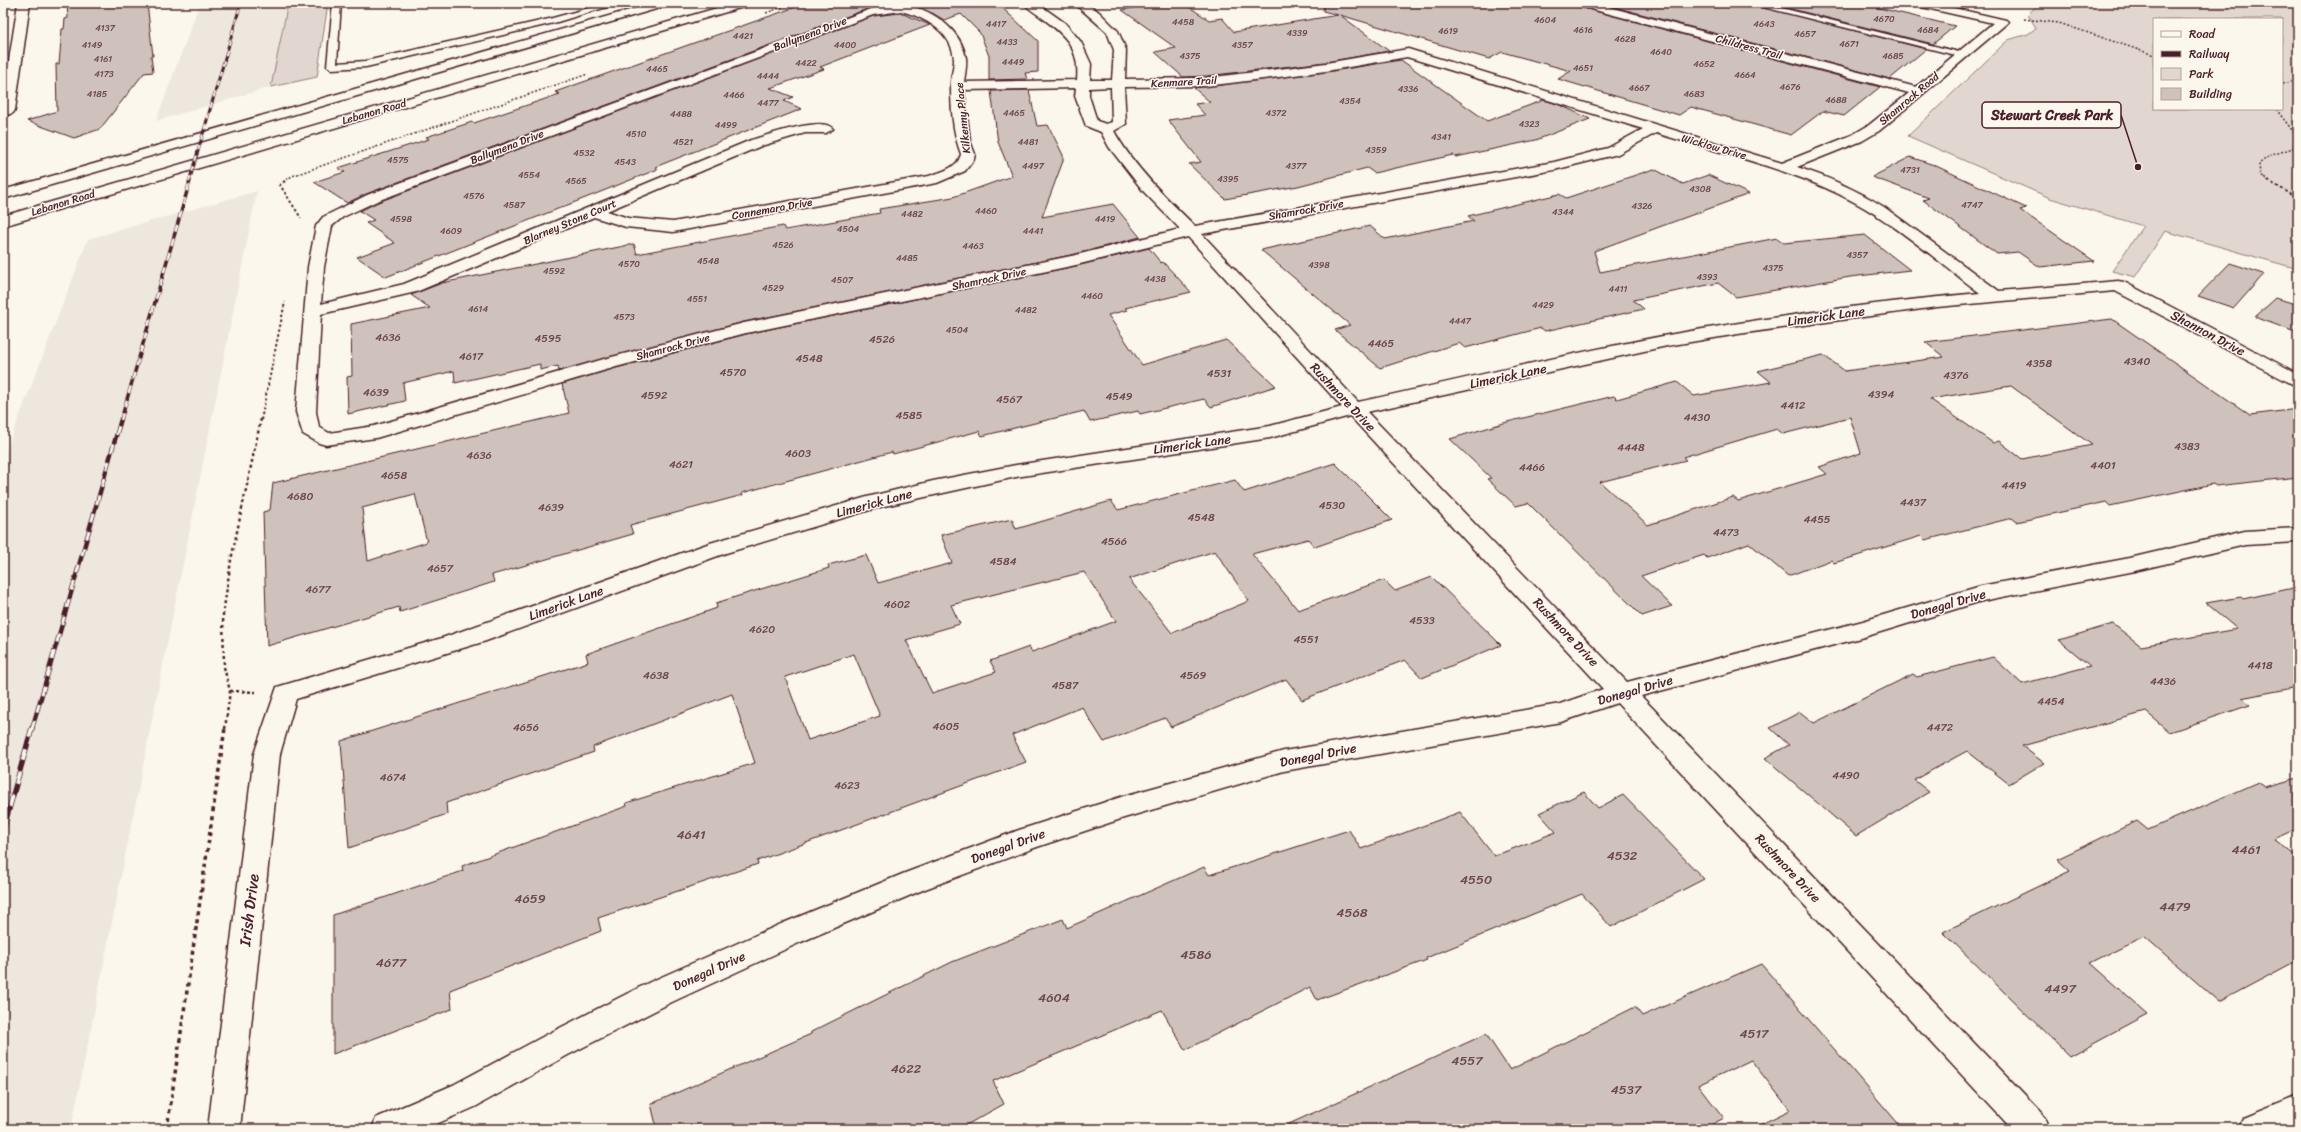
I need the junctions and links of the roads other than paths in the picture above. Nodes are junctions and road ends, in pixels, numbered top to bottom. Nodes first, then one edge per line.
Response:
1 (24, 3) edge
2 (337, 3) edge
3 (616, 3) edge
4 (666, 3) edge
5 (746, 3) edge
6 (1030, 3) edge
7 (1080, 3) edge
8 (1580, 3) edge
9 (1751, 3) edge
10 (1917, 3) edge
11 (908, 9) joint
12 (1408, 53) joint
13 (1963, 54) junction
14 (1120, 84) junction
15 (1081, 85) junction
16 (957, 86) junction
17 (1918, 91) junction
18 (5, 111) edge
19 (826, 129) dead end
20 (1106, 129) junction
21 (1654, 129) junction
22 (1785, 167) junction
23 (950, 174) joint
24 (3, 195) edge
25 (595, 212) junction
26 (3, 221) edge
27 (1191, 231) junction
28 (2118, 286) joint
29 (1994, 296) junction
30 (312, 311) junction
31 (2298, 381) edge
32 (1354, 409) junction
33 (326, 439) joint
34 (2298, 535) edge
35 (1622, 692) junction
36 (286, 693) joint
37 (2298, 1112) edge
38 (224, 1129) edge
39 (388, 1129) edge
40 (2034, 1129) edge
41 (2256, 1129) edge

1 - 18 street
2 - 3 lane
4 - 24 street, Lebanon Road
5 - 26 street, Lebanon Road
6 - 15 street, Rushmore Drive
7 - 14 street
8 - 17 street, Childress Trail
9 - 13 lane
10 - 13 street, Shamrock Road
11 - 16 street, Kilkenny Place
11 - 30 street, Ballymena Drive
12 - 14 street, Kenmare Trail
12 - 21 street, Wicklow Drive
13 - 17 street, Shamrock Road
14 - 15 street, Kenmare Trail
14 - 20 street
15 - 16 street, Kenmare Trail
15 - 20 street, Rushmore Drive
16 - 23 street, Kilkenny Place
17 - 22 street, Shamrock Road
19 - 25 street, Blarney Stone Court
20 - 27 street, Rushmore Drive
21 - 22 street, Wicklow Drive
21 - 27 street, Shamrock Drive
22 - 29 street, Wicklow Drive
23 - 25 street, Connemara Drive
25 - 30 street, Blarney Stone Court
27 - 32 street, Rushmore Drive
27 - 33 street, Shamrock Drive
28 - 29 street, Limerick Lane
28 - 31 street, Shannon Drive
29 - 32 street, Limerick Lane
30 - 33 street, Ballymena Drive
32 - 35 street, Rushmore Drive
32 - 36 street, Limerick Lane
34 - 35 street, Donegal Drive
35 - 39 street, Donegal Drive
35 - 40 street, Rushmore Drive
36 - 38 street, Irish Drive
37 - 41 street

